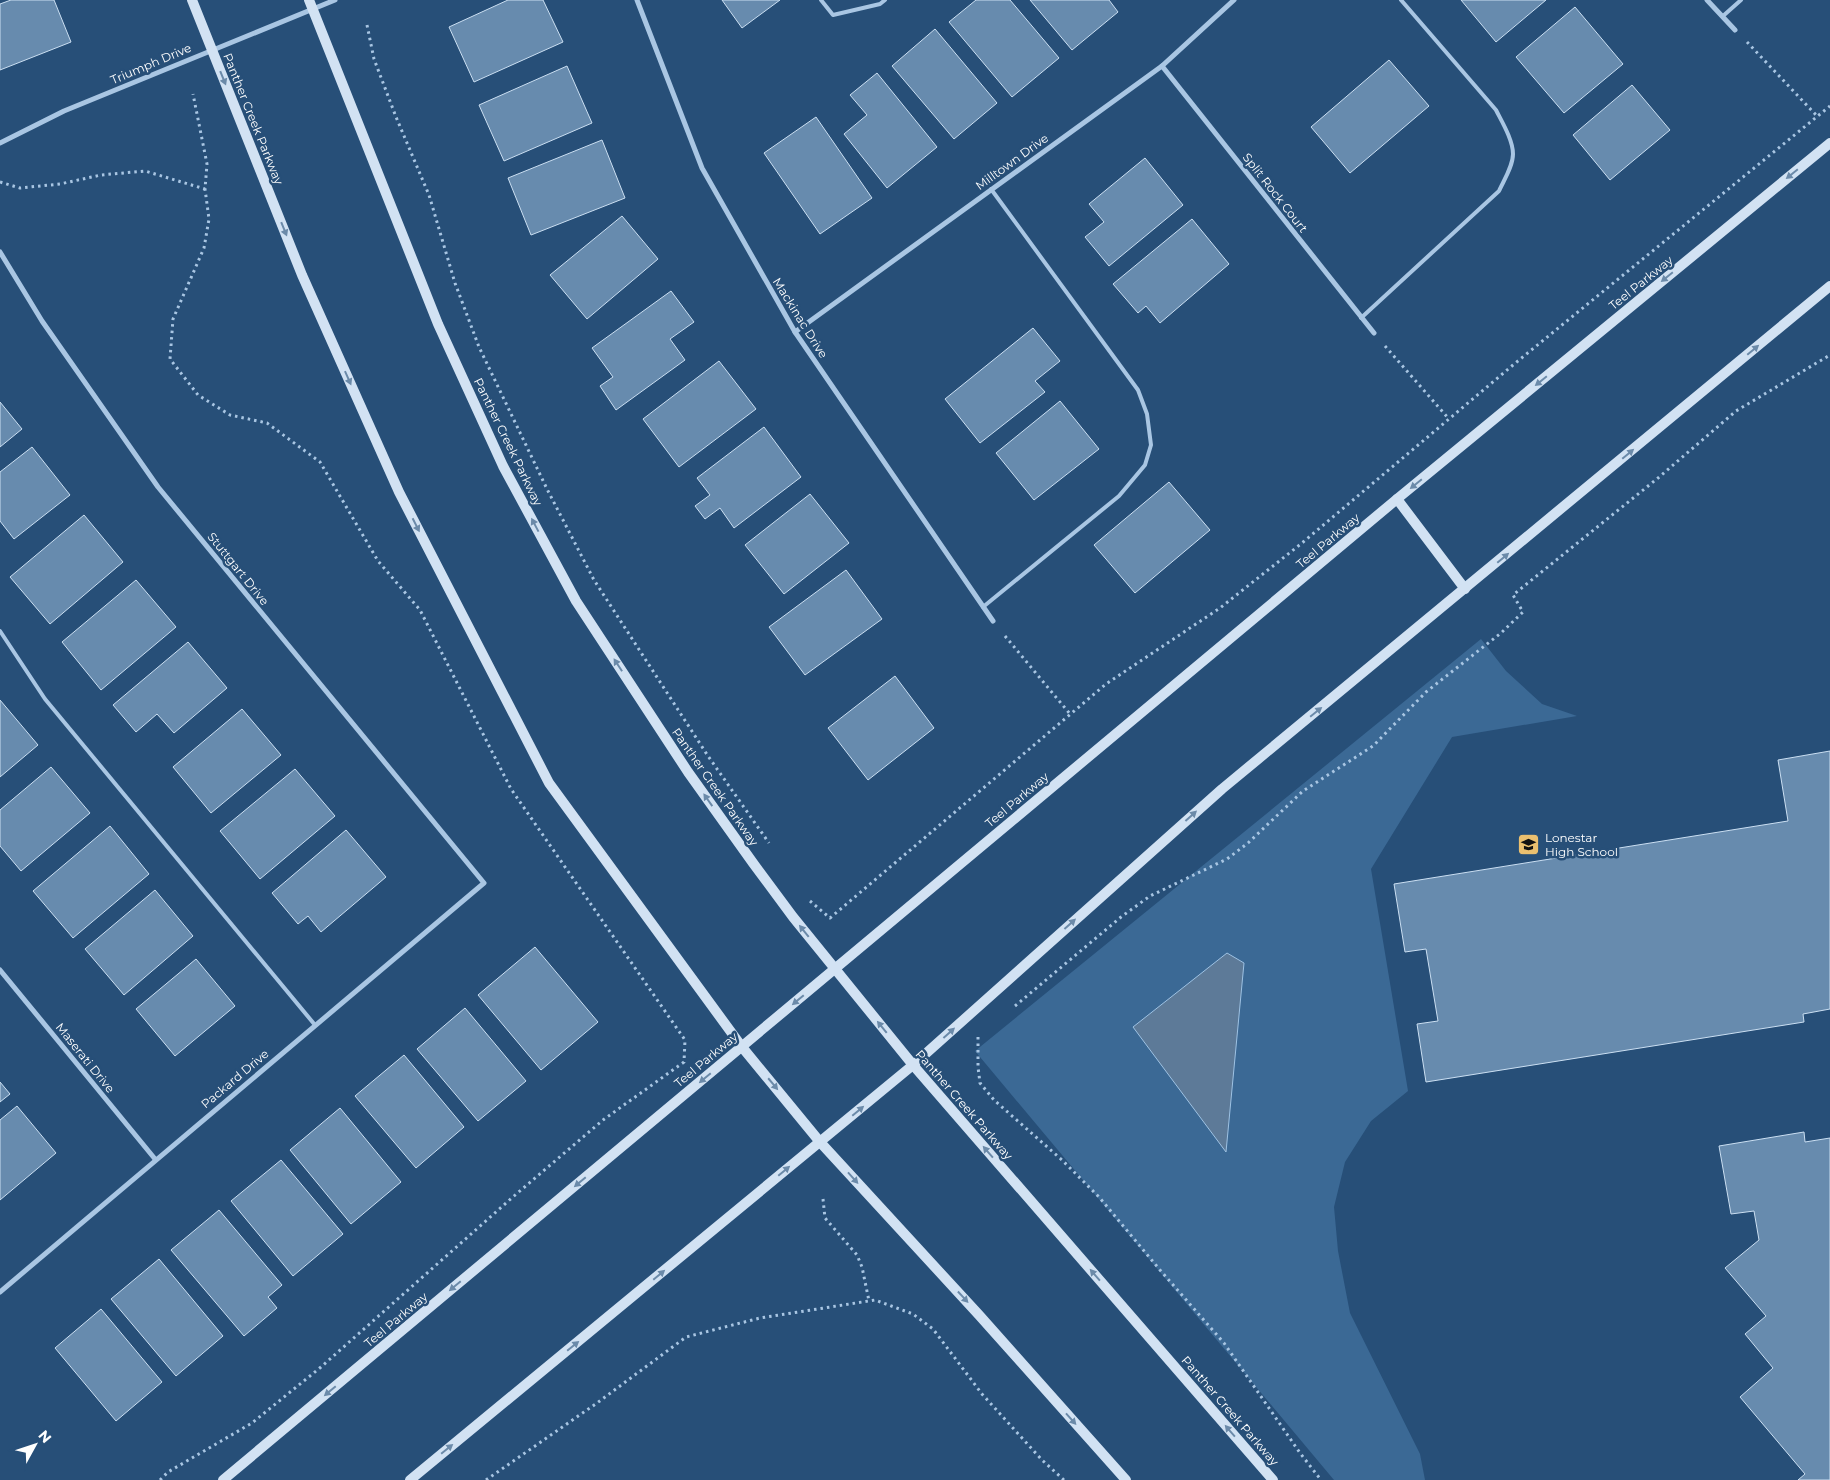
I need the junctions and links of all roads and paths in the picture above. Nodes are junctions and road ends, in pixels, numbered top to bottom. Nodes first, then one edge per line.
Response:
1 (192, 0) edge
2 (335, 0) edge
3 (637, 0) edge
4 (821, 0) edge
5 (885, 0) edge
6 (1234, 0) edge
7 (1401, 0) edge
8 (1707, 0) edge
9 (1741, 0) edge
10 (311, 5) edge
11 (1723, 16) junction
12 (367, 26) dead end
13 (1735, 30) joint
14 (212, 50) junction
15 (1162, 66) junction
16 (194, 94) dead end
17 (1830, 106) edge
18 (1817, 116) junction
19 (0, 143) edge
20 (1830, 143) edge
21 (0, 182) edge
22 (205, 189) junction
23 (991, 189) junction
24 (0, 252) edge
25 (1830, 286) edge
26 (1361, 318) junction
27 (795, 332) junction
28 (1374, 333) joint
29 (1830, 355) edge
30 (1449, 419) junction
31 (1397, 499) junction
32 (1465, 589) junction
33 (983, 607) junction
34 (993, 620) joint
35 (0, 631) edge
36 (1070, 714) junction
37 (774, 850) dead end
38 (484, 883) joint
39 (806, 897) dead end
40 (835, 968) junction
41 (0, 970) edge
42 (1014, 1007) dead end
43 (315, 1025) junction
44 (985, 1032) dead end
45 (742, 1047) junction
46 (913, 1065) junction
47 (820, 1142) junction
48 (156, 1159) junction
49 (824, 1199) dead end
50 (0, 1292) edge
51 (869, 1301) junction
52 (160, 1480) edge
53 (223, 1480) edge
54 (410, 1480) edge
55 (486, 1480) edge
56 (1064, 1480) edge
57 (1126, 1480) edge
58 (1273, 1480) edge
59 (1321, 1480) edge

1 - 14 main road, Panther Creek Parkway
2 - 10 street, Triumph Drive
3 - 27 street, Mackinac Drive
4 - 5 lane
6 - 15 street, Milltown Drive
7 - 26 lane
8 - 11 street
9 - 11 lane
10 - 14 street, Triumph Drive
40 -> 10 main road, Panther Creek Parkway
11 - 13 street
12 - 37 path
13 - 18 path
14 - 19 street, Triumph Drive
14 -> 45 main road, Panther Creek Parkway
15 - 23 street, Milltown Drive
15 - 26 street, Split Rock Court
16 - 22 path
17 - 18 path
18 - 30 path
20 -> 31 main road, Teel Parkway
21 - 22 path
22 - 52 path
23 - 27 street, Milltown Drive
23 - 33 lane
24 - 38 street, Stuttgart Drive
32 -> 25 main road
26 - 28 street, Split Rock Court
27 - 33 street, Mackinac Drive
28 - 30 path
29 - 42 path
30 - 36 path
31 - 32 main road
31 - 40 main road, Teel Parkway
46 -> 32 main road
33 - 34 street, Mackinac Drive
34 - 36 path
35 - 43 lane
36 - 39 path
38 - 43 street, Packard Drive
40 -> 45 main road, Teel Parkway
46 -> 40 main road, Panther Creek Parkway
41 - 48 street, Maserati Drive
43 - 48 street, Packard Drive
44 - 59 path
45 -> 47 main road, Panther Creek Parkway
45 -> 53 main road, Teel Parkway
47 -> 46 main road
58 -> 46 main road, Panther Creek Parkway
54 -> 47 main road
47 -> 57 main road, Panther Creek Parkway
48 - 50 street, Packard Drive
49 - 51 path
51 - 55 path
51 - 56 path

